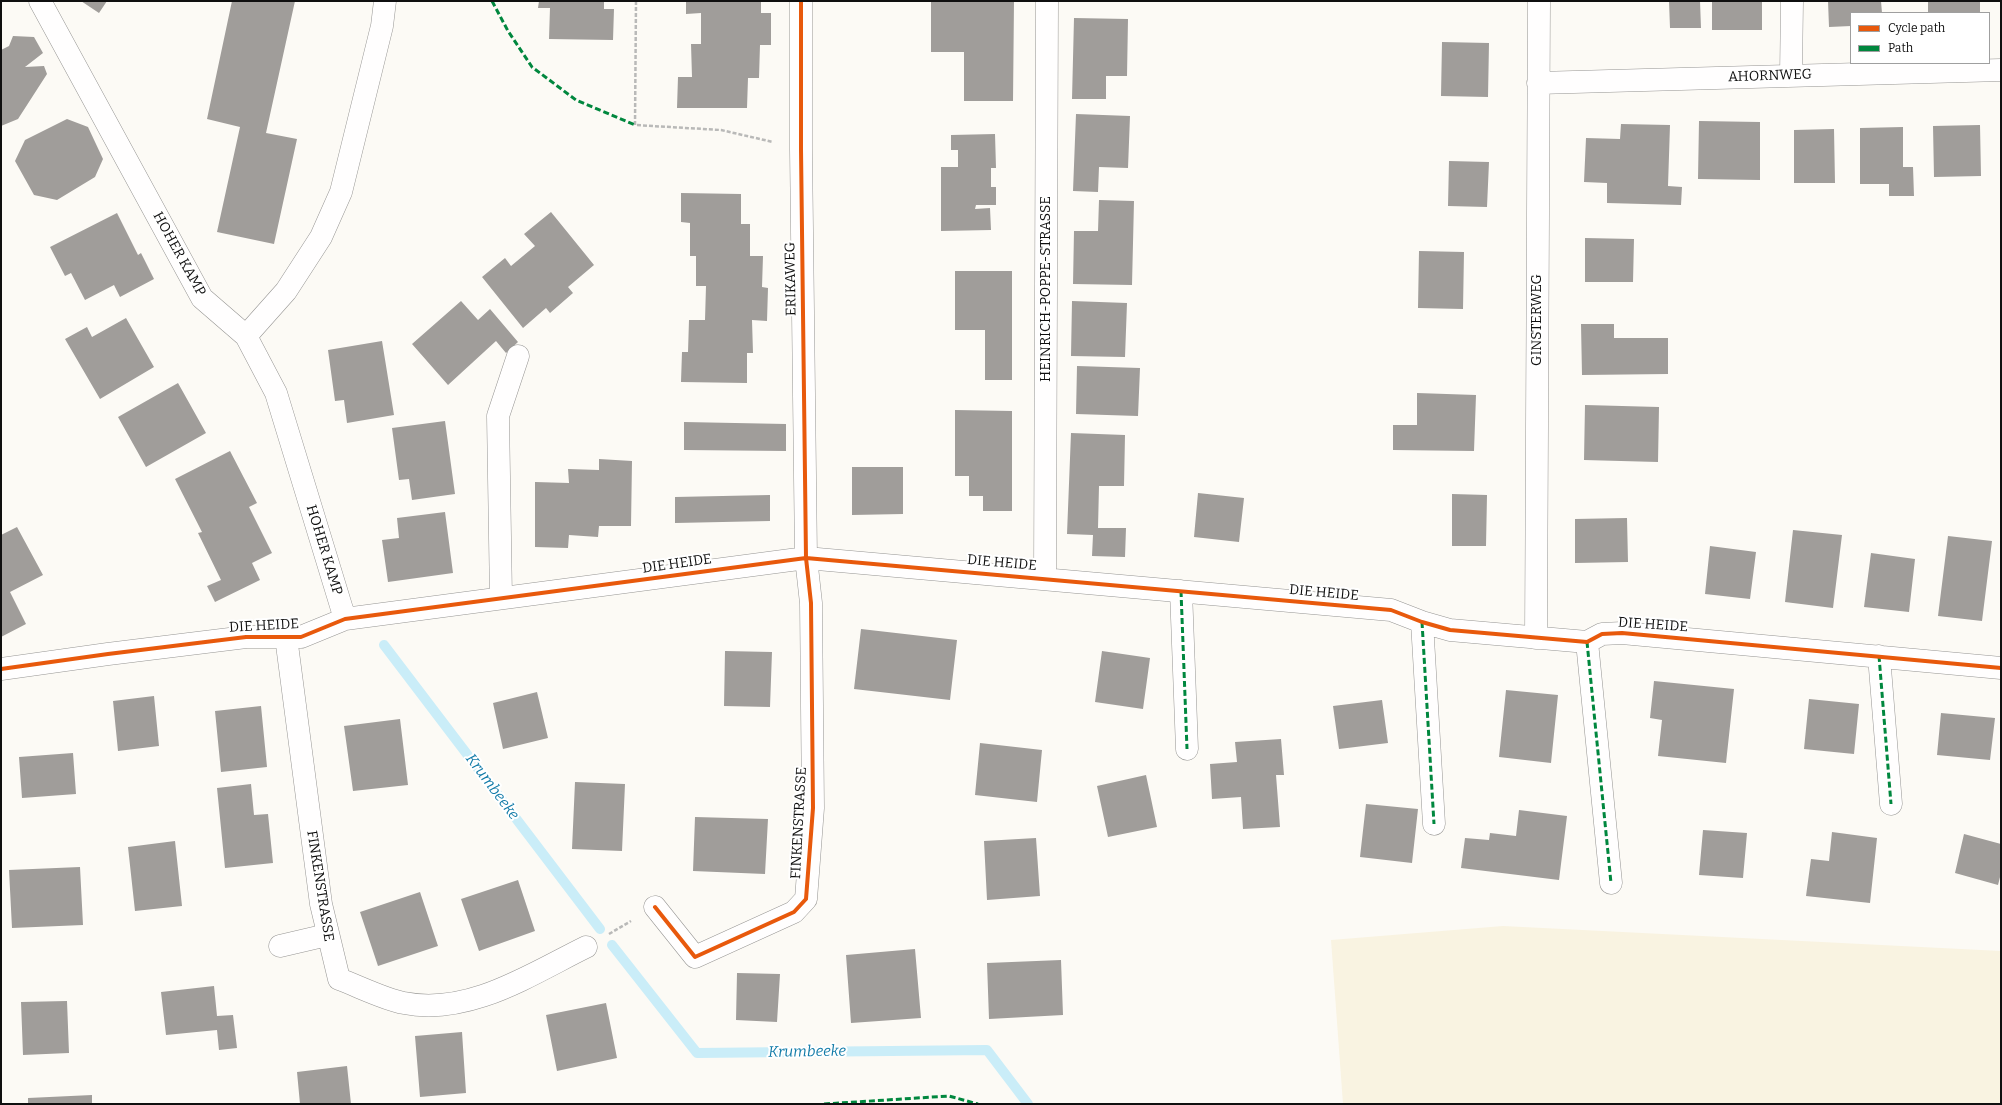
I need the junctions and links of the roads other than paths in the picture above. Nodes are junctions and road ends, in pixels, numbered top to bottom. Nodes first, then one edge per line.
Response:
1 (40, 1) edge
2 (385, 1) edge
3 (801, 1) edge
4 (1047, 1) edge
5 (1538, 1) edge
6 (1792, 1) edge
7 (2001, 70) edge
8 (1791, 75) junction
9 (1538, 83) junction
10 (246, 336) junction
11 (518, 356) dead end
12 (806, 558) junction
13 (1045, 578) junction
14 (1181, 590) junction
15 (501, 598) junction
16 (345, 619) junction
17 (1422, 622) junction
18 (286, 637) junction
19 (1536, 638) junction
20 (1587, 642) junction
21 (1879, 656) junction
22 (2001, 668) edge
23 (1, 669) edge
24 (1188, 749) dead end
25 (1891, 804) dead end
26 (1434, 824) dead end
27 (1610, 883) dead end
28 (655, 907) road end
29 (327, 935) junction
30 (280, 946) dead end
31 (586, 947) road end

1 - 10 street, HOHER KAMP
2 - 10 street
3 - 12 street, ERIKAWEG
4 - 13 street, HEINRICH-POPPE-STRASSE
5 - 9 street, GINSTERWEG
6 - 8 street
7 - 8 street, AHORNWEG
8 - 9 street, AHORNWEG
9 - 19 street, GINSTERWEG
10 - 16 street, HOHER KAMP
11 - 15 street
12 - 13 street, DIE HEIDE
12 - 15 street, DIE HEIDE
12 - 28 street, FINKENSTRASSE
13 - 14 street, DIE HEIDE
14 - 17 street, DIE HEIDE
14 - 24 street
15 - 16 street, DIE HEIDE
16 - 18 street, DIE HEIDE
17 - 19 street, DIE HEIDE
17 - 26 street
18 - 23 street, DIE HEIDE
18 - 29 street, FINKENSTRASSE
19 - 20 street, DIE HEIDE
20 - 21 street, DIE HEIDE
20 - 27 street
21 - 22 street, DIE HEIDE
21 - 25 street
29 - 30 street
29 - 31 street, FINKENSTRASSE

